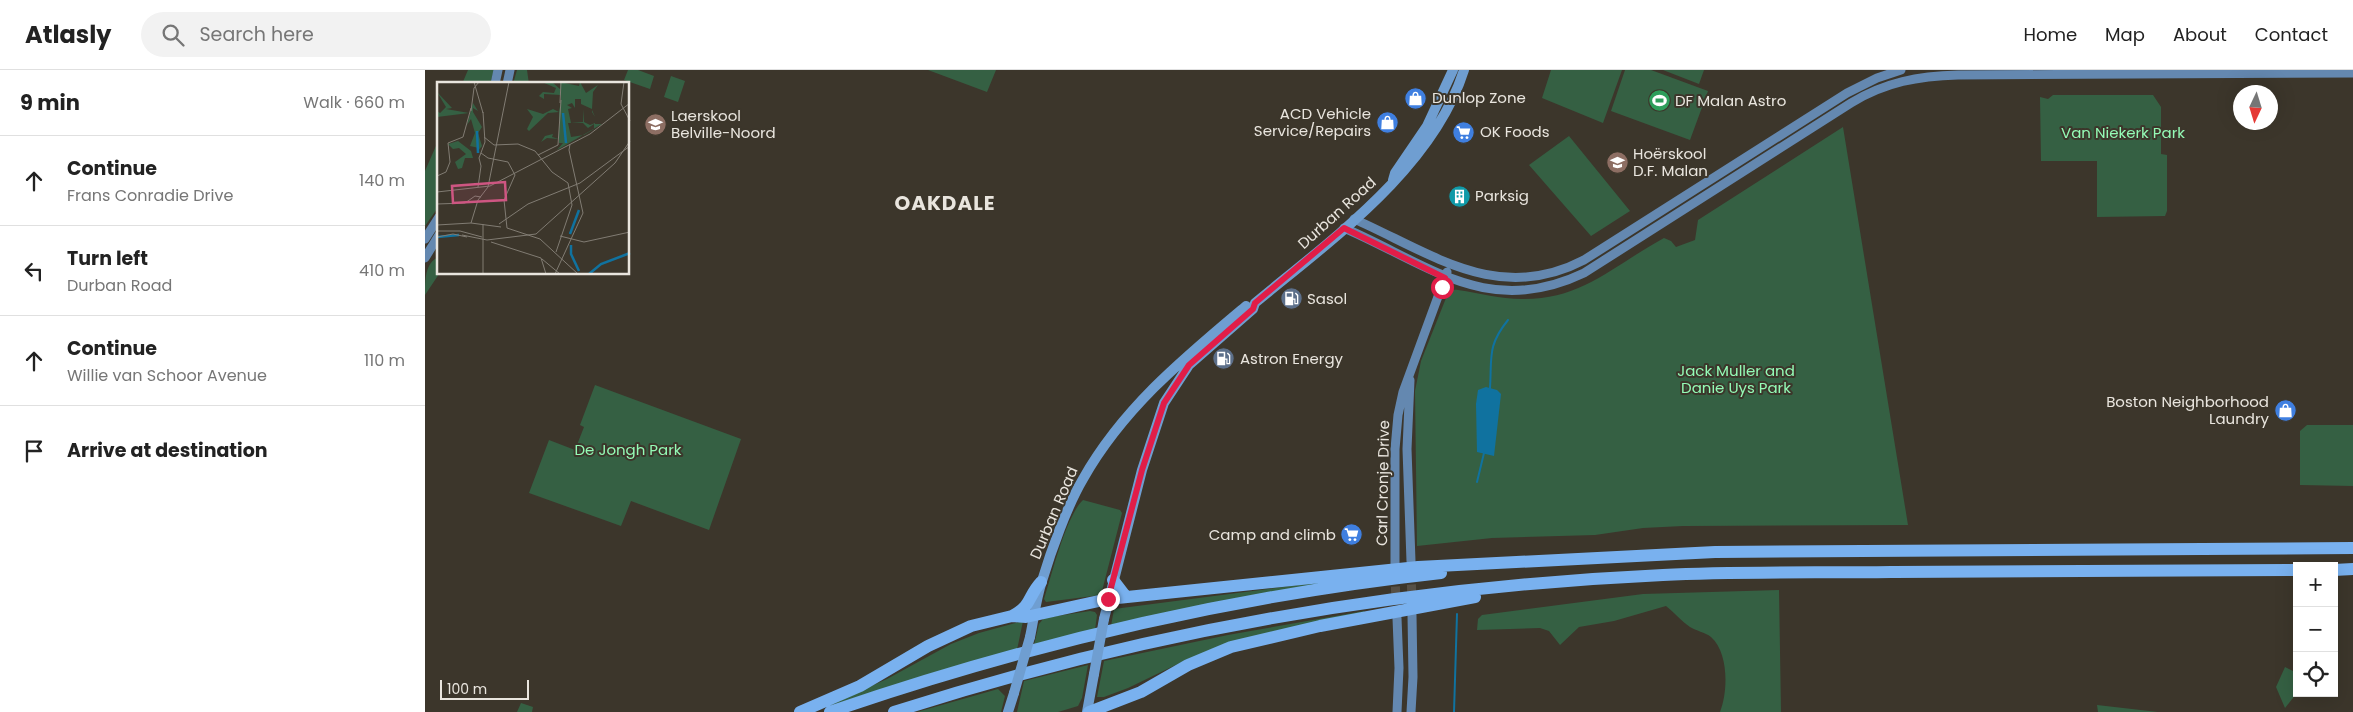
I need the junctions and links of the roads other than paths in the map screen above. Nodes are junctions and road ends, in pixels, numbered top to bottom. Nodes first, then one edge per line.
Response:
1 (1453, 70) edge
2 (1464, 70) edge
3 (1901, 70) edge
4 (2353, 74) edge
5 (1392, 184) junction
6 (1354, 219) junction
7 (437, 220) edge
8 (1344, 228) junction
9 (437, 238) edge
10 (425, 239) edge
11 (425, 258) edge
12 (1450, 265) junction
13 (1445, 278) junction
14 (1255, 303) junction
15 (1411, 375) junction
16 (1145, 394) junction
17 (1164, 403) junction
18 (2353, 548) edge
19 (1572, 559) junction
20 (1411, 560) tunnel mouth
21 (1395, 564) tunnel mouth
22 (2293, 570) edge
23 (2338, 570) edge
24 (2353, 570) edge
25 (1113, 580) junction
26 (1041, 582) junction
27 (1539, 584) junction
28 (1125, 597) junction
29 (1108, 599) junction
30 (1035, 615) junction
31 (1412, 615) tunnel mouth
32 (1012, 616) junction
33 (1397, 618) dead end
34 (800, 712) edge
35 (830, 712) edge
36 (894, 712) edge
37 (1009, 712) edge
38 (1088, 712) edge
39 (1397, 712) edge
40 (1411, 712) edge

1 - 5 main road, Durban Road
2 - 5 main road, Durban Road
3 - 12 main road
4 - 13 main road
5 - 6 main road, Durban Road
6 - 8 main road, Durban Road
6 - 12 main road
7 - 10 main road
8 - 13 main road
8 - 14 main road, Durban Road
9 - 11 main road
12 - 13 main road, Carl Cronje Drive
13 - 15 main road, Carl Cronje Drive
14 - 16 main road, Durban Road
14 - 17 main road, Durban Road
15 - 20 main road, Carl Cronje Drive
15 - 21 main road, Carl Cronje Drive
16 - 17 main road
16 - 26 main road, Durban Road
17 - 25 main road, Durban Road
18 - 19 highway
19 - 28 highway
19 - 35 highway
22 - 27 highway
23 - 24 highway
25 - 28 highway
25 - 29 main road, Durban Road
26 - 30 main road, Durban Road
26 - 32 highway
27 - 36 highway
27 - 38 highway
28 - 29 highway
29 - 30 highway
29 - 38 main road, Durban Road, bridge
30 - 32 highway
30 - 37 main road, Durban Road, bridge
31 - 40 main road
32 - 34 highway
33 - 39 main road

